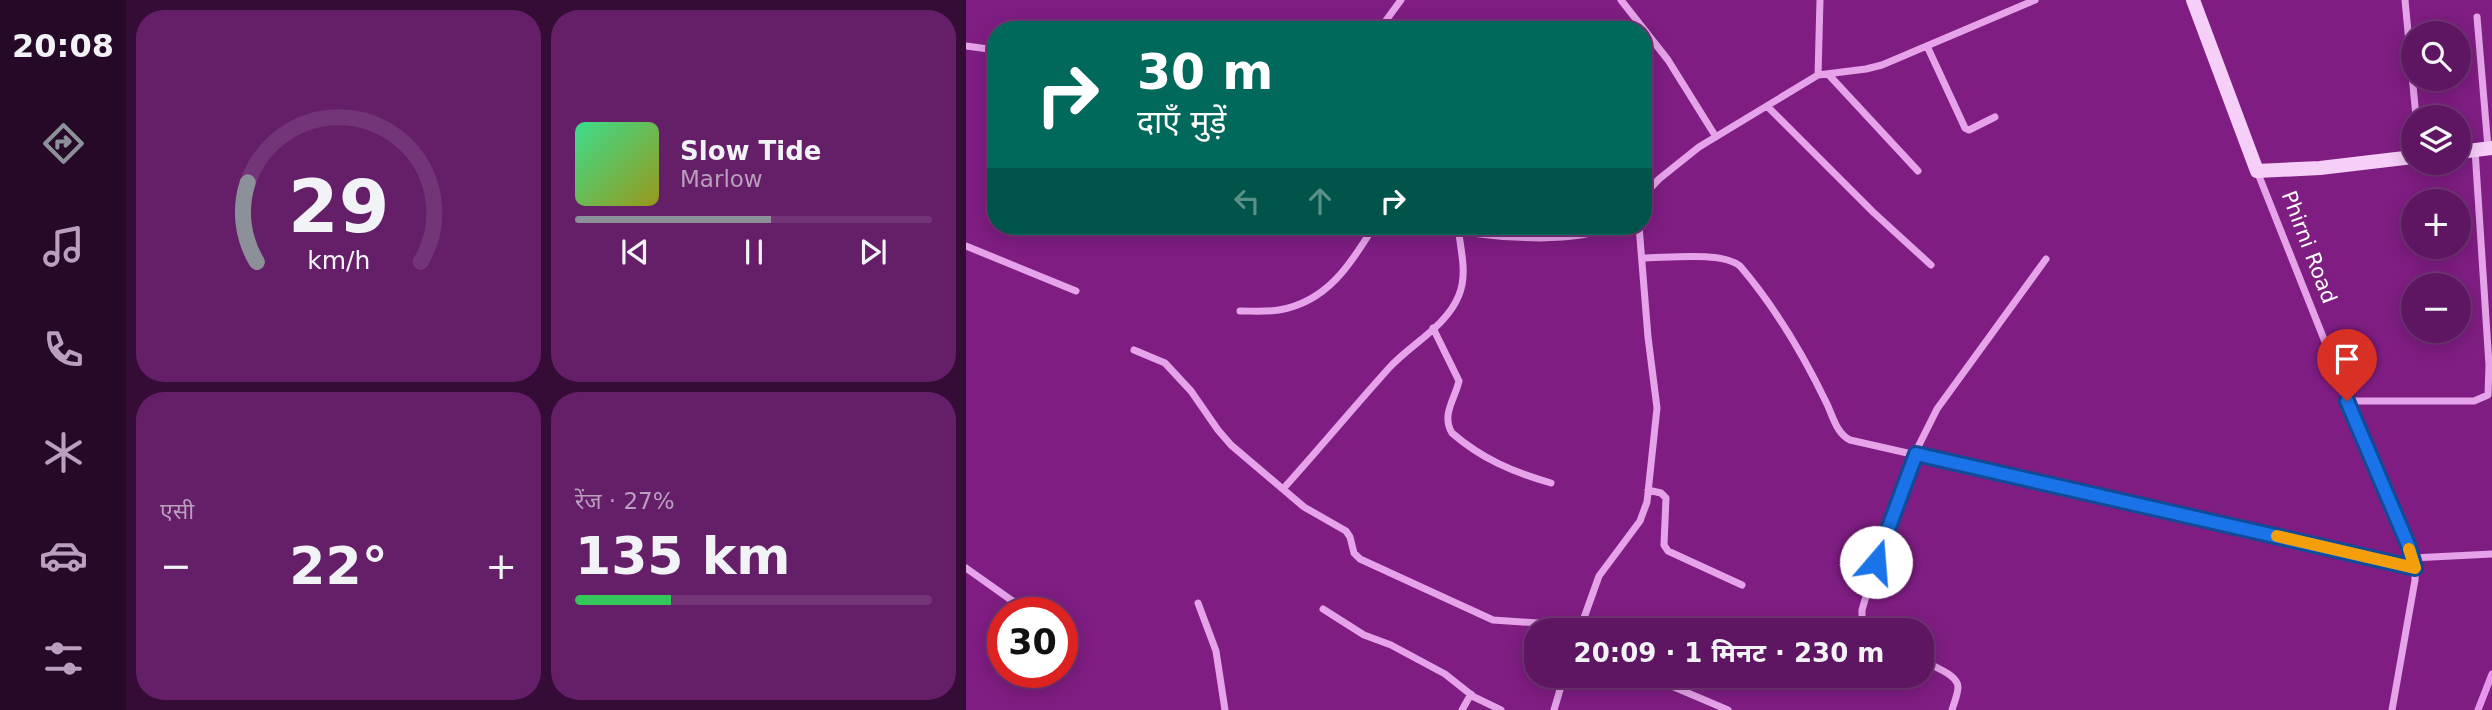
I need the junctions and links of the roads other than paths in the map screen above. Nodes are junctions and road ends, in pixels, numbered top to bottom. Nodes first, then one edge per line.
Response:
1 (1401, 0) edge
2 (1621, 0) edge
3 (1820, 0) edge
4 (2035, 0) edge
5 (2193, 0) edge
6 (2405, 0) edge
7 (2477, 18) dead end
8 (1386, 21) edge
9 (1637, 21) edge
10 (1652, 40) edge
11 (966, 46) edge
12 (1927, 46) junction
13 (987, 49) edge
14 (1828, 74) junction
15 (1818, 75) junction
16 (2415, 105) edge
17 (1767, 106) junction
18 (1995, 117) dead end
19 (1716, 137) junction
20 (2485, 149) edge
21 (2401, 158) edge
22 (1918, 171) dead end
23 (2257, 171) junction
24 (1652, 186) edge
25 (1368, 235) edge
26 (1459, 235) edge
27 (1534, 235) edge
28 (1582, 235) edge
29 (1640, 235) edge
30 (966, 246) edge
31 (1642, 258) junction
32 (2046, 259) dead end
33 (1931, 265) dead end
34 (1076, 291) dead end
35 (1240, 311) dead end
36 (1433, 328) junction
37 (1134, 350) dead end
38 (2347, 401) junction
39 (1916, 454) junction
40 (1551, 483) dead end
41 (1283, 489) junction
42 (1648, 489) junction
43 (2492, 554) edge
44 (2412, 558) junction
45 (966, 568) edge
46 (2415, 568) junction
47 (1742, 585) dead end
48 (1007, 597) edge
49 (1198, 603) dead end
50 (1323, 609) dead end
51 (1584, 618) edge
52 (1862, 618) edge
53 (1524, 623) edge
54 (1934, 666) edge
55 (1560, 688) edge
56 (1676, 688) edge
57 (1471, 694) junction
58 (1224, 710) edge
59 (1462, 710) edge
60 (1502, 710) edge
61 (1553, 710) edge
62 (1728, 710) edge
63 (1952, 710) edge
64 (2392, 710) edge

1 - 8 street
2 - 9 street
3 - 15 street
4 - 12 street
5 - 23 street, Phirni Road
6 - 16 street
7 - 20 street
10 - 19 street
11 - 13 street
12 - 14 street
12 - 18 street
14 - 15 street
14 - 22 street
15 - 17 street
17 - 19 street
17 - 33 street
19 - 24 street
20 - 38 street
21 - 23 street
23 - 38 street, Phirni Road
25 - 35 street
26 - 36 street
27 - 28 street
29 - 31 street
30 - 34 street
31 - 39 street
31 - 42 street
32 - 39 street
36 - 40 street
36 - 41 street
37 - 41 street
38 - 44 street, Phirni Road
39 - 46 street
39 - 52 street
41 - 53 street
42 - 47 street
42 - 51 street
43 - 44 street
44 - 46 street, Phirni Road
45 - 48 street
46 - 64 street, Phirni Road
49 - 58 street
50 - 57 street
54 - 63 street
55 - 61 street
56 - 62 street
57 - 59 street
57 - 60 street

